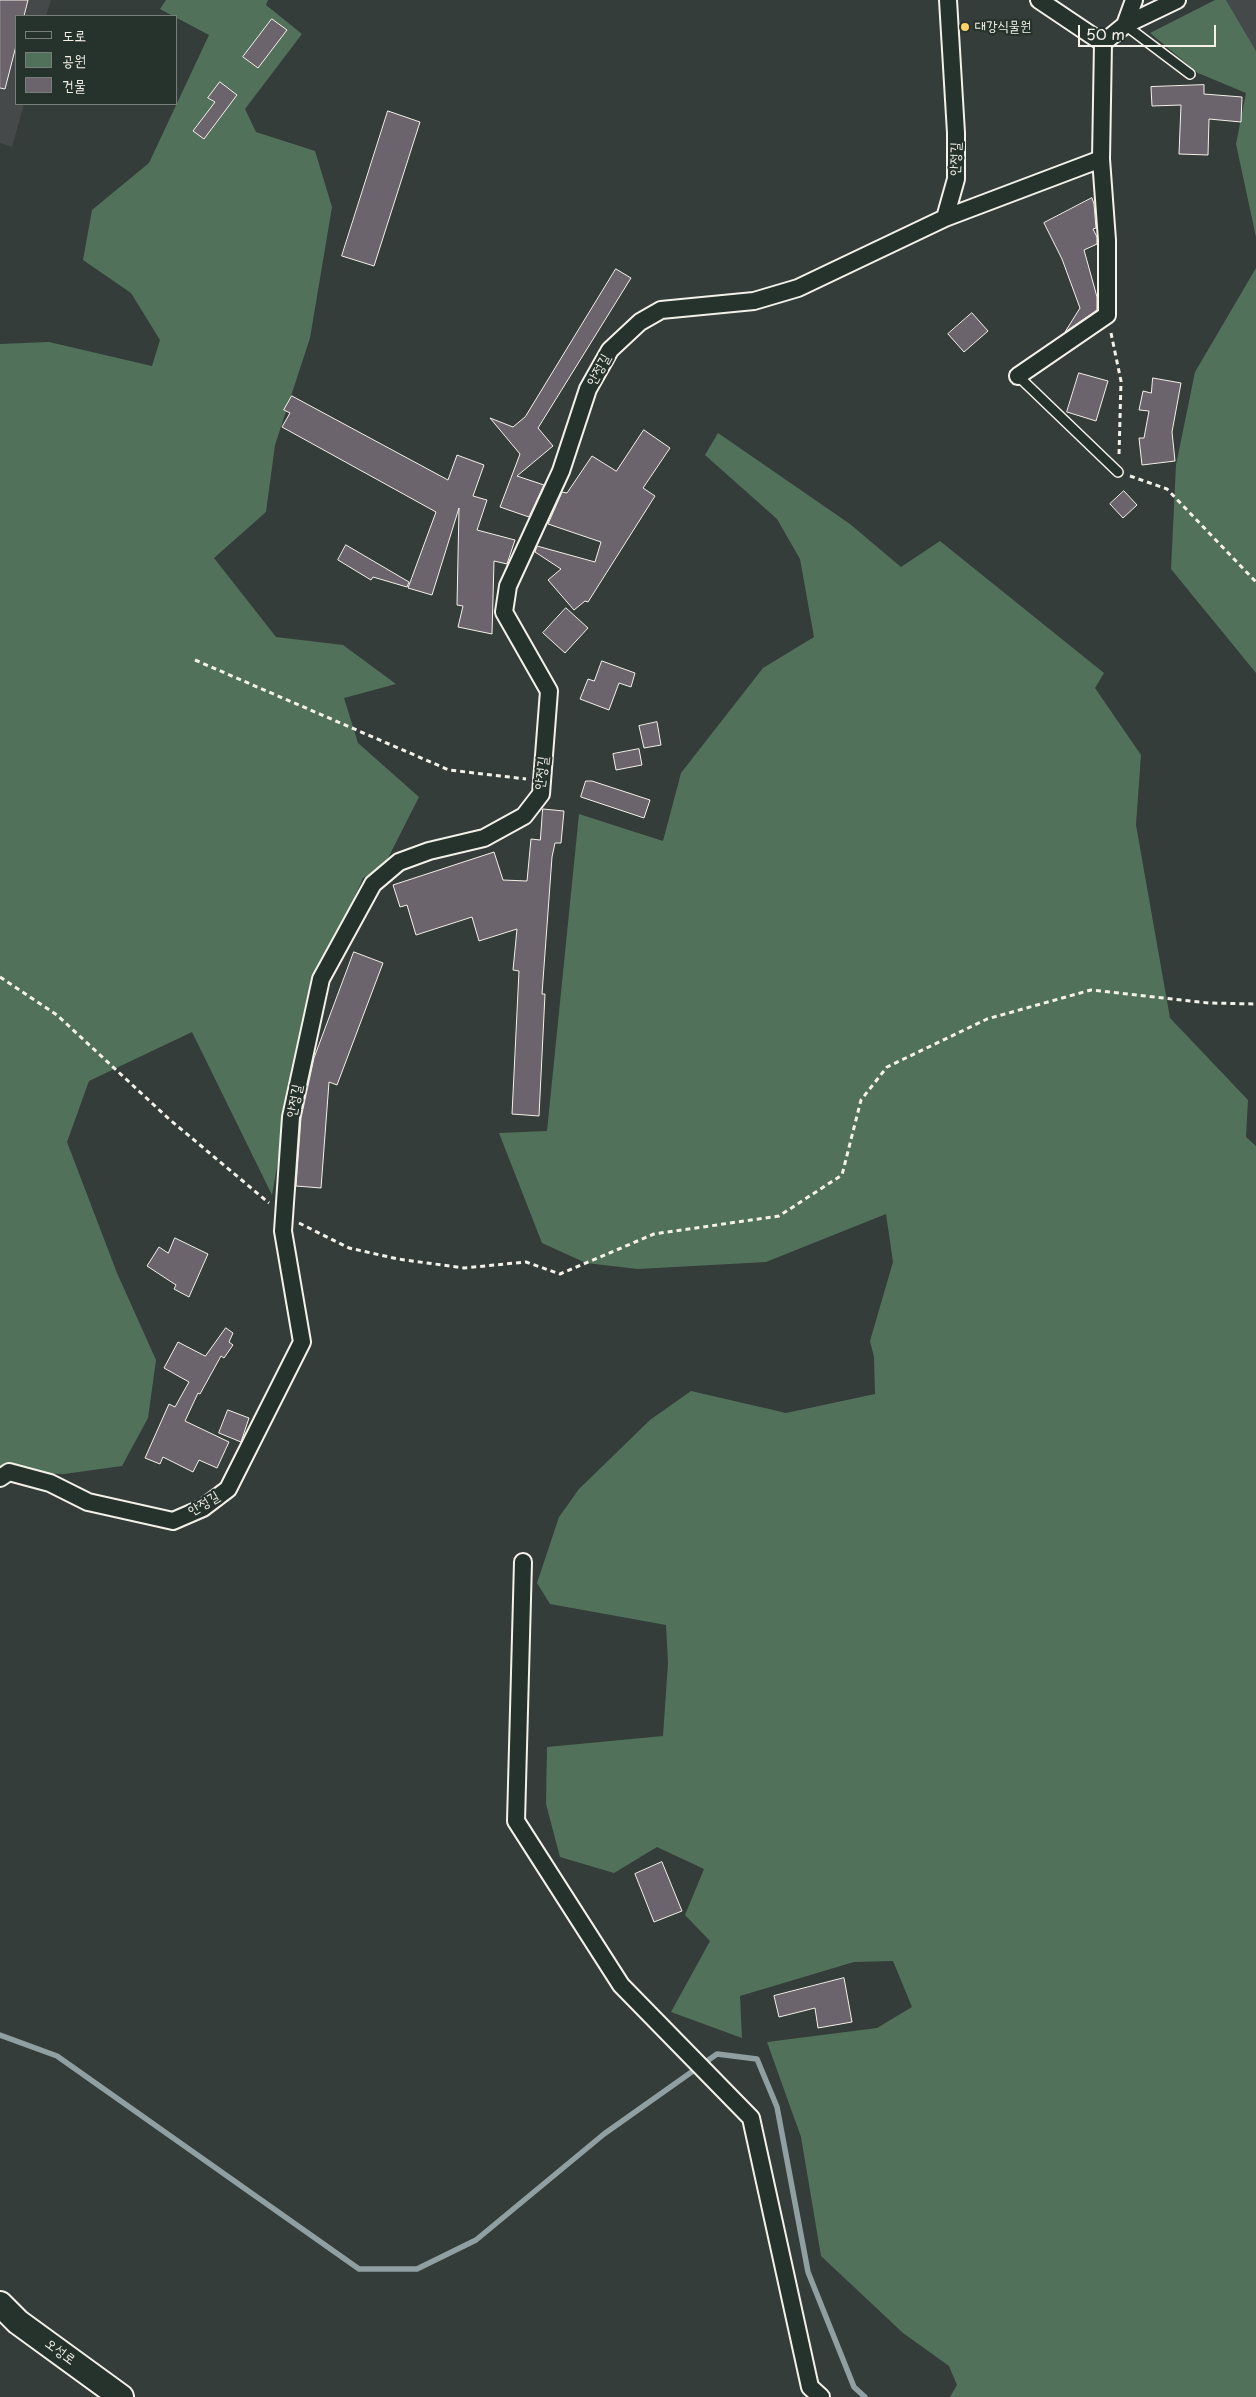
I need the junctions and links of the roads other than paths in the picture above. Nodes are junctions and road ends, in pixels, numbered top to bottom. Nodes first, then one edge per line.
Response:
1 (948, 0) edge
2 (1039, 0) edge
3 (1134, 0) edge
4 (1178, 0) edge
5 (1125, 25) junction
6 (1103, 42) junction
7 (1190, 74) dead end
8 (1101, 159) junction
9 (945, 218) junction
10 (1018, 376) joint
11 (1118, 472) road end
12 (0, 1478) edge
13 (523, 1562) dead end
14 (0, 2304) edge
15 (122, 2397) edge
16 (821, 2397) edge

1 - 9 street, 안정길
2 - 6 street
3 - 5 street
4 - 5 street
5 - 6 street
5 - 7 lane
6 - 8 street
8 - 9 street
8 - 10 street
9 - 12 street, 안정길
10 - 11 lane
13 - 16 street
14 - 15 main road, 오성로

